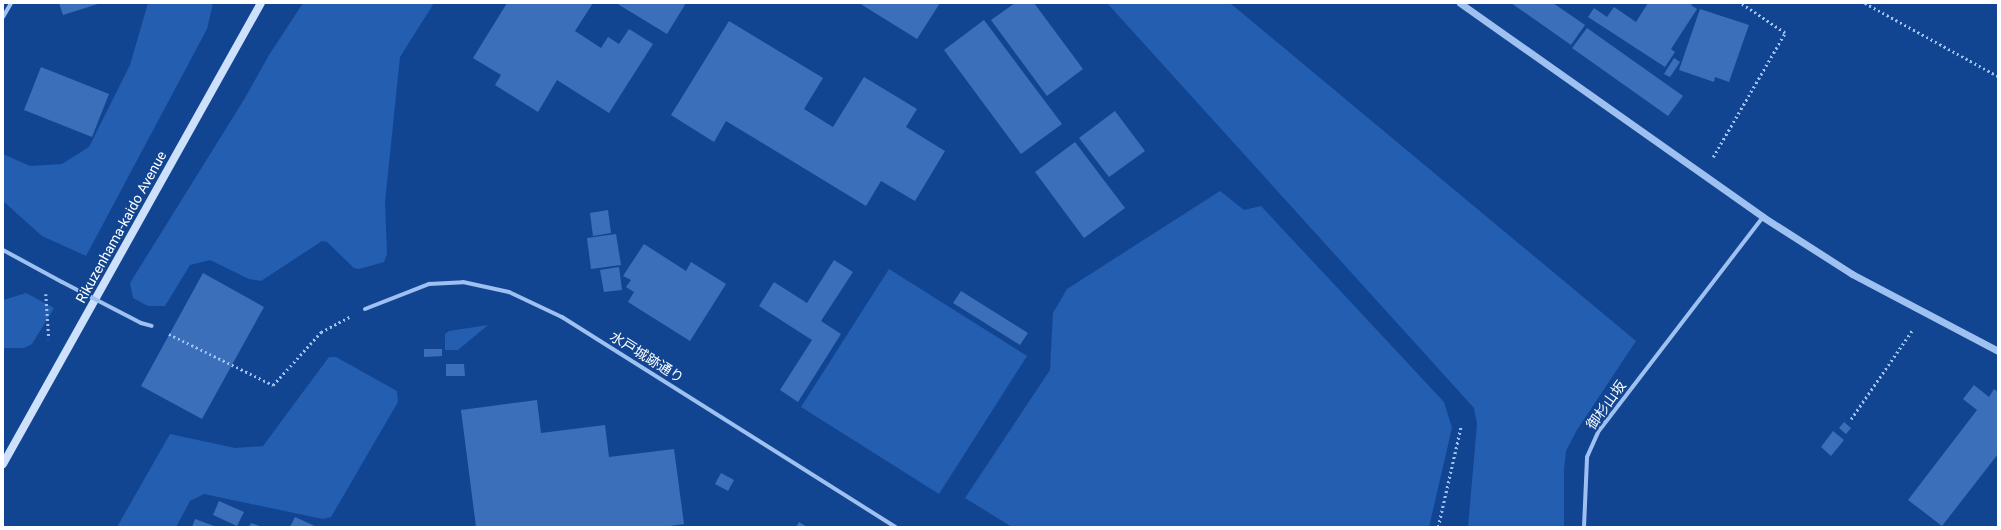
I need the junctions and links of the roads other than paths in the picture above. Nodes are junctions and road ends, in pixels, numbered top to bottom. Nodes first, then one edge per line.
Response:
1 (11, 3) edge
2 (262, 3) edge
3 (1460, 3) edge
4 (3, 17) edge
5 (1762, 217) junction
6 (3, 250) edge
7 (365, 309) road end
8 (152, 326) road end
9 (1998, 351) edge
10 (3, 464) edge
11 (895, 527) edge
12 (1584, 527) edge

1 - 4 street
2 - 10 main road, Rikuzenhama-kaido Avenue
3 - 5 street
5 - 9 street
5 - 12 street, 御杉山坂
6 - 8 street, bridge
7 - 11 street, 水戸城跡通り

